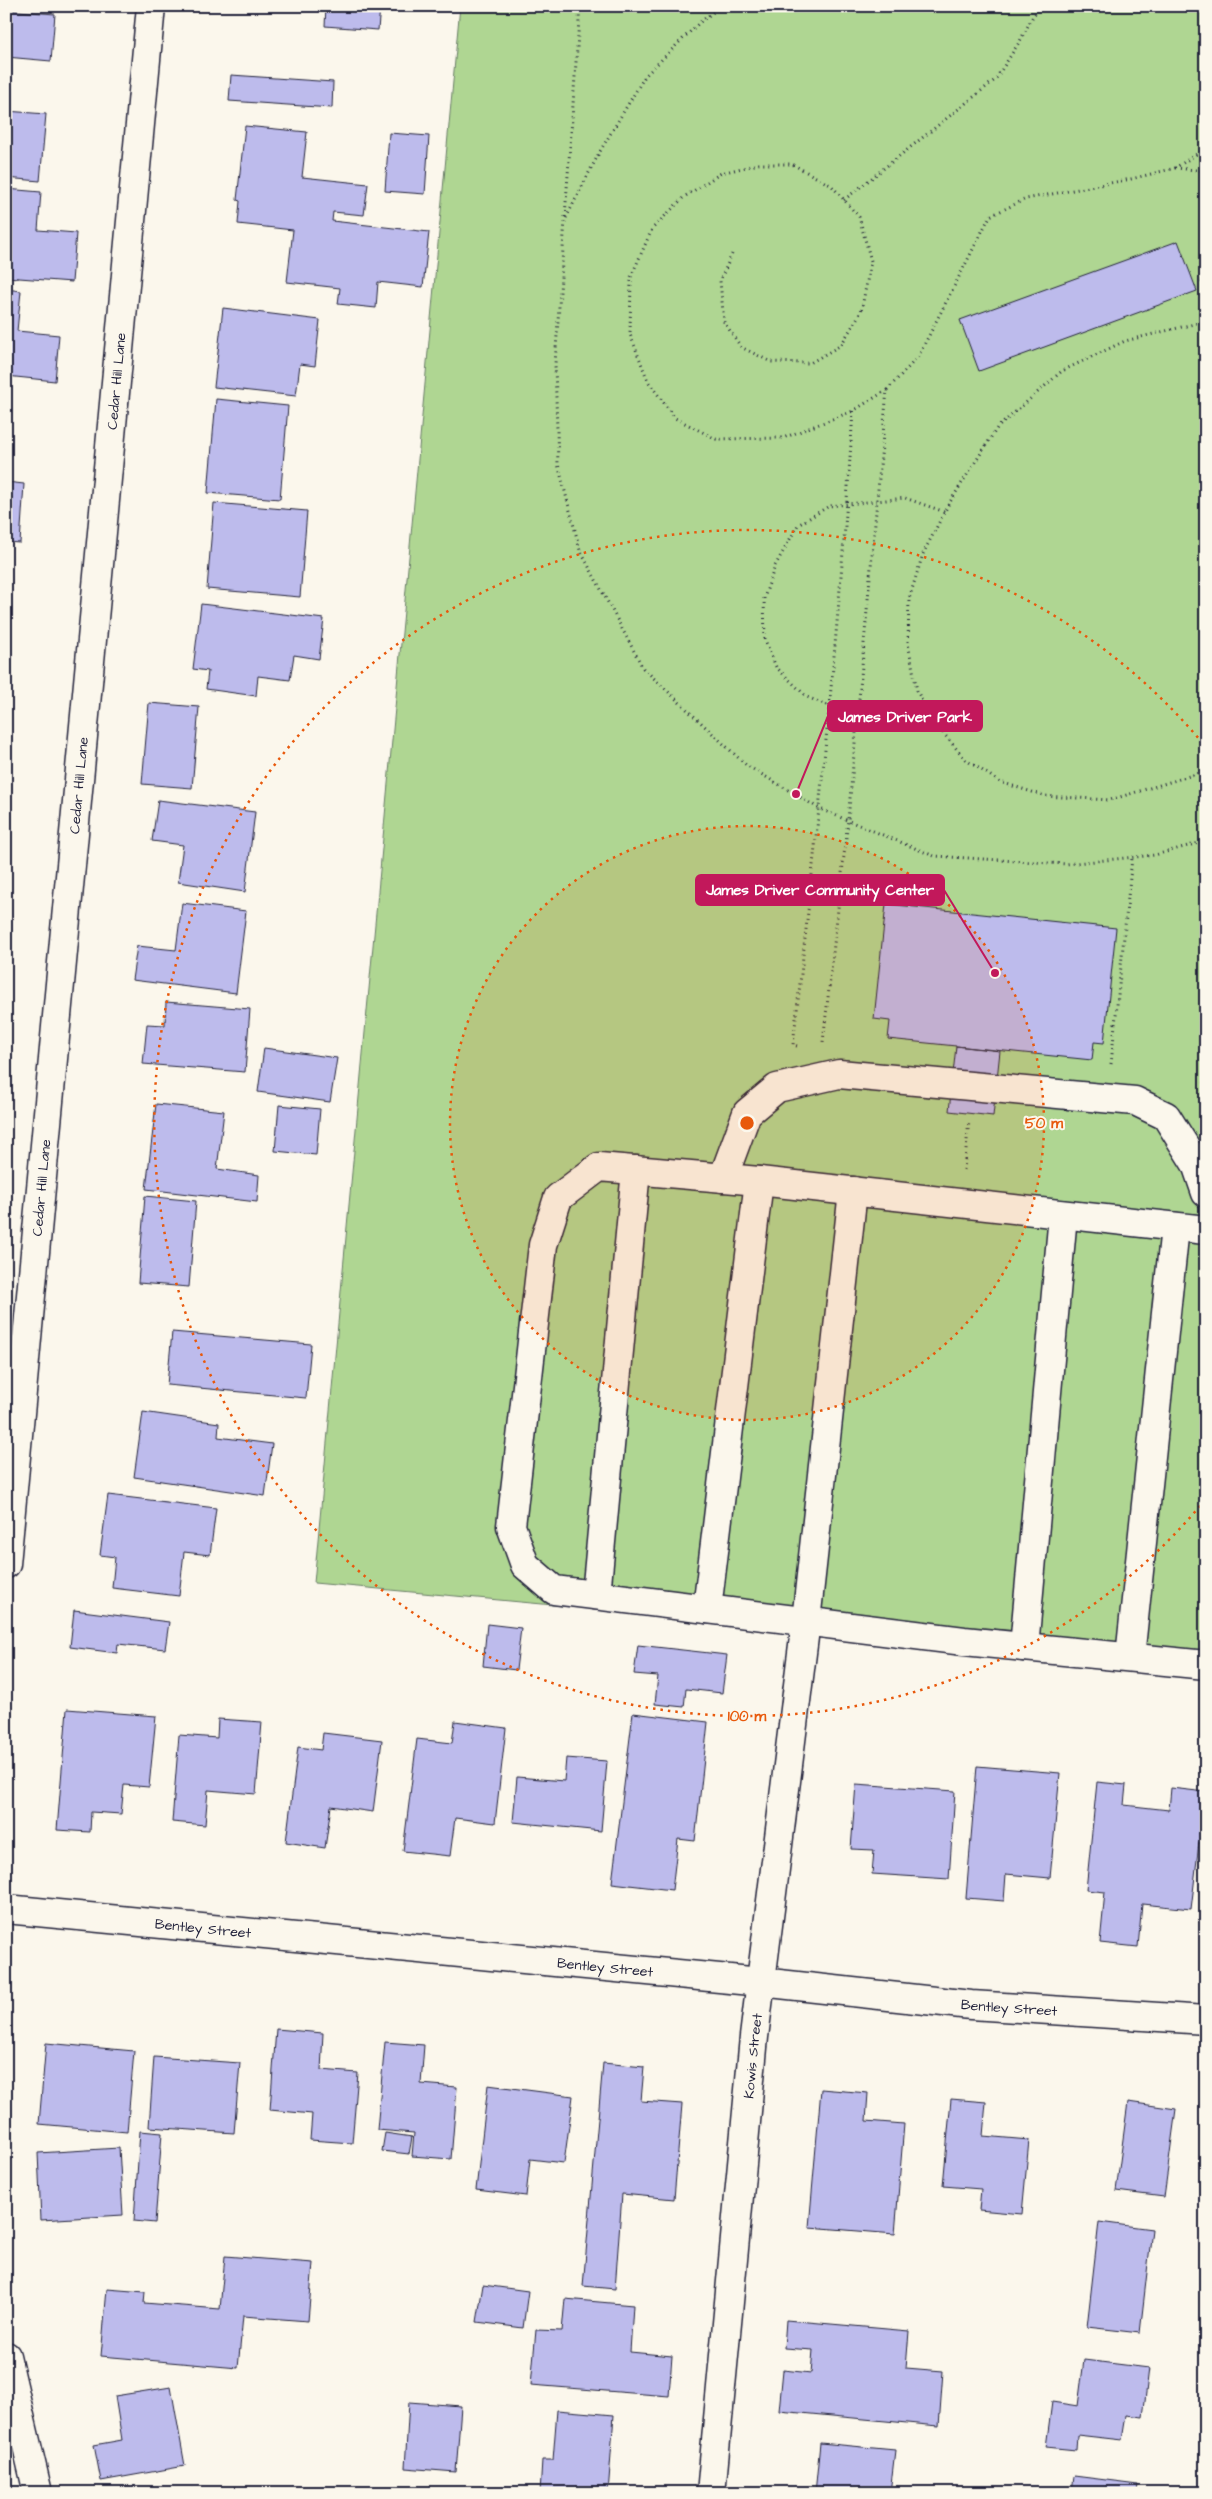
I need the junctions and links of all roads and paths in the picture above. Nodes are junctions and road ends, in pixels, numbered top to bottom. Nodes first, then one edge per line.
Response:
1 (151, 6) edge
2 (580, 6) edge
3 (721, 6) edge
4 (1041, 6) edge
5 (1206, 148) edge
6 (1175, 168) junction
7 (1206, 171) edge
8 (844, 200) junction
9 (565, 220) junction
10 (732, 254) dead end
11 (1206, 321) edge
12 (888, 390) junction
13 (853, 411) junction
14 (877, 500) junction
15 (847, 503) junction
16 (945, 512) junction
17 (828, 706) junction
18 (924, 706) junction
19 (857, 714) junction
20 (1206, 771) edge
21 (820, 809) junction
22 (848, 820) junction
23 (1206, 841) edge
24 (1132, 858) junction
25 (803, 1047) dead end
26 (822, 1050) dead end
27 (1110, 1070) dead end
28 (1206, 1074) edge
29 (972, 1086) junction
30 (1194, 1107) dead end
31 (1202, 1111) junction
32 (1206, 1115) edge
33 (636, 1170) junction
34 (723, 1178) junction
35 (759, 1181) junction
36 (853, 1191) junction
37 (1206, 1193) edge
38 (961, 1203) junction
39 (1063, 1215) junction
40 (1175, 1227) junction
41 (1206, 1230) edge
42 (6, 1564) edge
43 (596, 1595) junction
44 (706, 1609) junction
45 (806, 1621) junction
46 (1024, 1647) junction
47 (1130, 1657) junction
48 (1206, 1665) edge
49 (6, 1909) edge
50 (760, 1982) junction
51 (1206, 2020) edge
52 (6, 2356) edge
53 (38, 2493) edge
54 (711, 2493) edge

1 - 42 street, Cedar Hill Lane
2 - 9 path
3 - 9 path
4 - 8 path
5 - 6 path
6 - 7 path
6 - 12 path
8 - 10 path
8 - 13 path
9 - 21 path
11 - 16 path
12 - 13 path
12 - 14 path
13 - 15 path
14 - 15 path
14 - 16 path
14 - 19 path
15 - 17 path
15 - 17 path
16 - 18 path
17 - 19 path
17 - 21 path
18 - 19 path
18 - 20 path
19 - 22 path
21 - 22 path
21 - 25 path
22 - 24 path
22 - 26 path
23 - 24 path
24 - 27 path
28 - 31 path
29 - 34 street
29 - 37 street
29 - 38 path
30 - 31 path
31 - 32 path
33 - 34 street
33 - 43 street
33 - 43 street
34 - 35 street
35 - 36 street
35 - 44 street
36 - 38 street
36 - 45 street, Kowis Street
38 - 39 street
39 - 40 street
39 - 46 street
40 - 41 street
40 - 47 street
43 - 44 street
44 - 45 street
45 - 46 street
45 - 50 street, Kowis Street
46 - 47 street
47 - 48 street
49 - 50 street, Bentley Street
50 - 51 street, Bentley Street
50 - 54 street, Kowis Street
52 - 53 street

